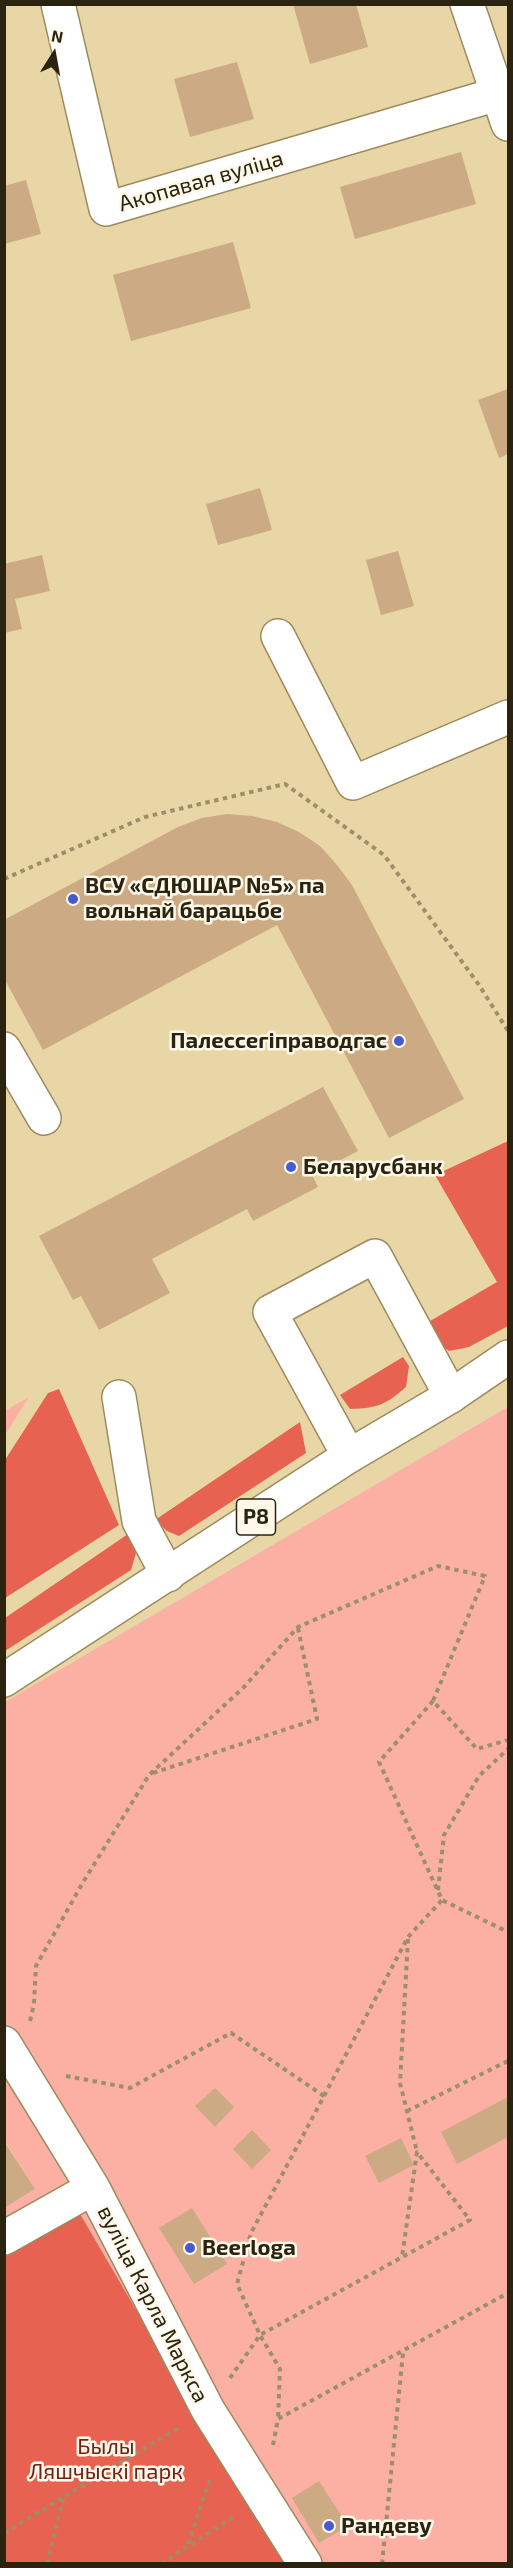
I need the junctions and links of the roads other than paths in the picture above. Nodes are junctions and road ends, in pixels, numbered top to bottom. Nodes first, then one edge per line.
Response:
1 (58, 4) edge
2 (467, 4) edge
3 (505, 103) edge
4 (278, 636) dead end
5 (508, 717) edge
6 (4, 1049) edge
7 (44, 1118) dead end
8 (508, 1357) edge
9 (451, 1396) junction
10 (118, 1397) dead end
11 (349, 1456) junction
12 (168, 1575) junction
13 (4, 1680) edge
14 (12, 2055) edge
15 (93, 2188) junction
16 (4, 2238) edge
17 (305, 2564) edge

1 - 3 street, Акопавая вуліца
2 - 3 street
4 - 5 street
6 - 7 street
8 - 9 street, Р8
9 - 11 street, Р8
9 - 11 street
10 - 12 street
11 - 12 street, Р8
12 - 13 street, Р8
14 - 15 street, вуліца Карла Маркса
15 - 16 street
15 - 17 street, вуліца Карла Маркса

